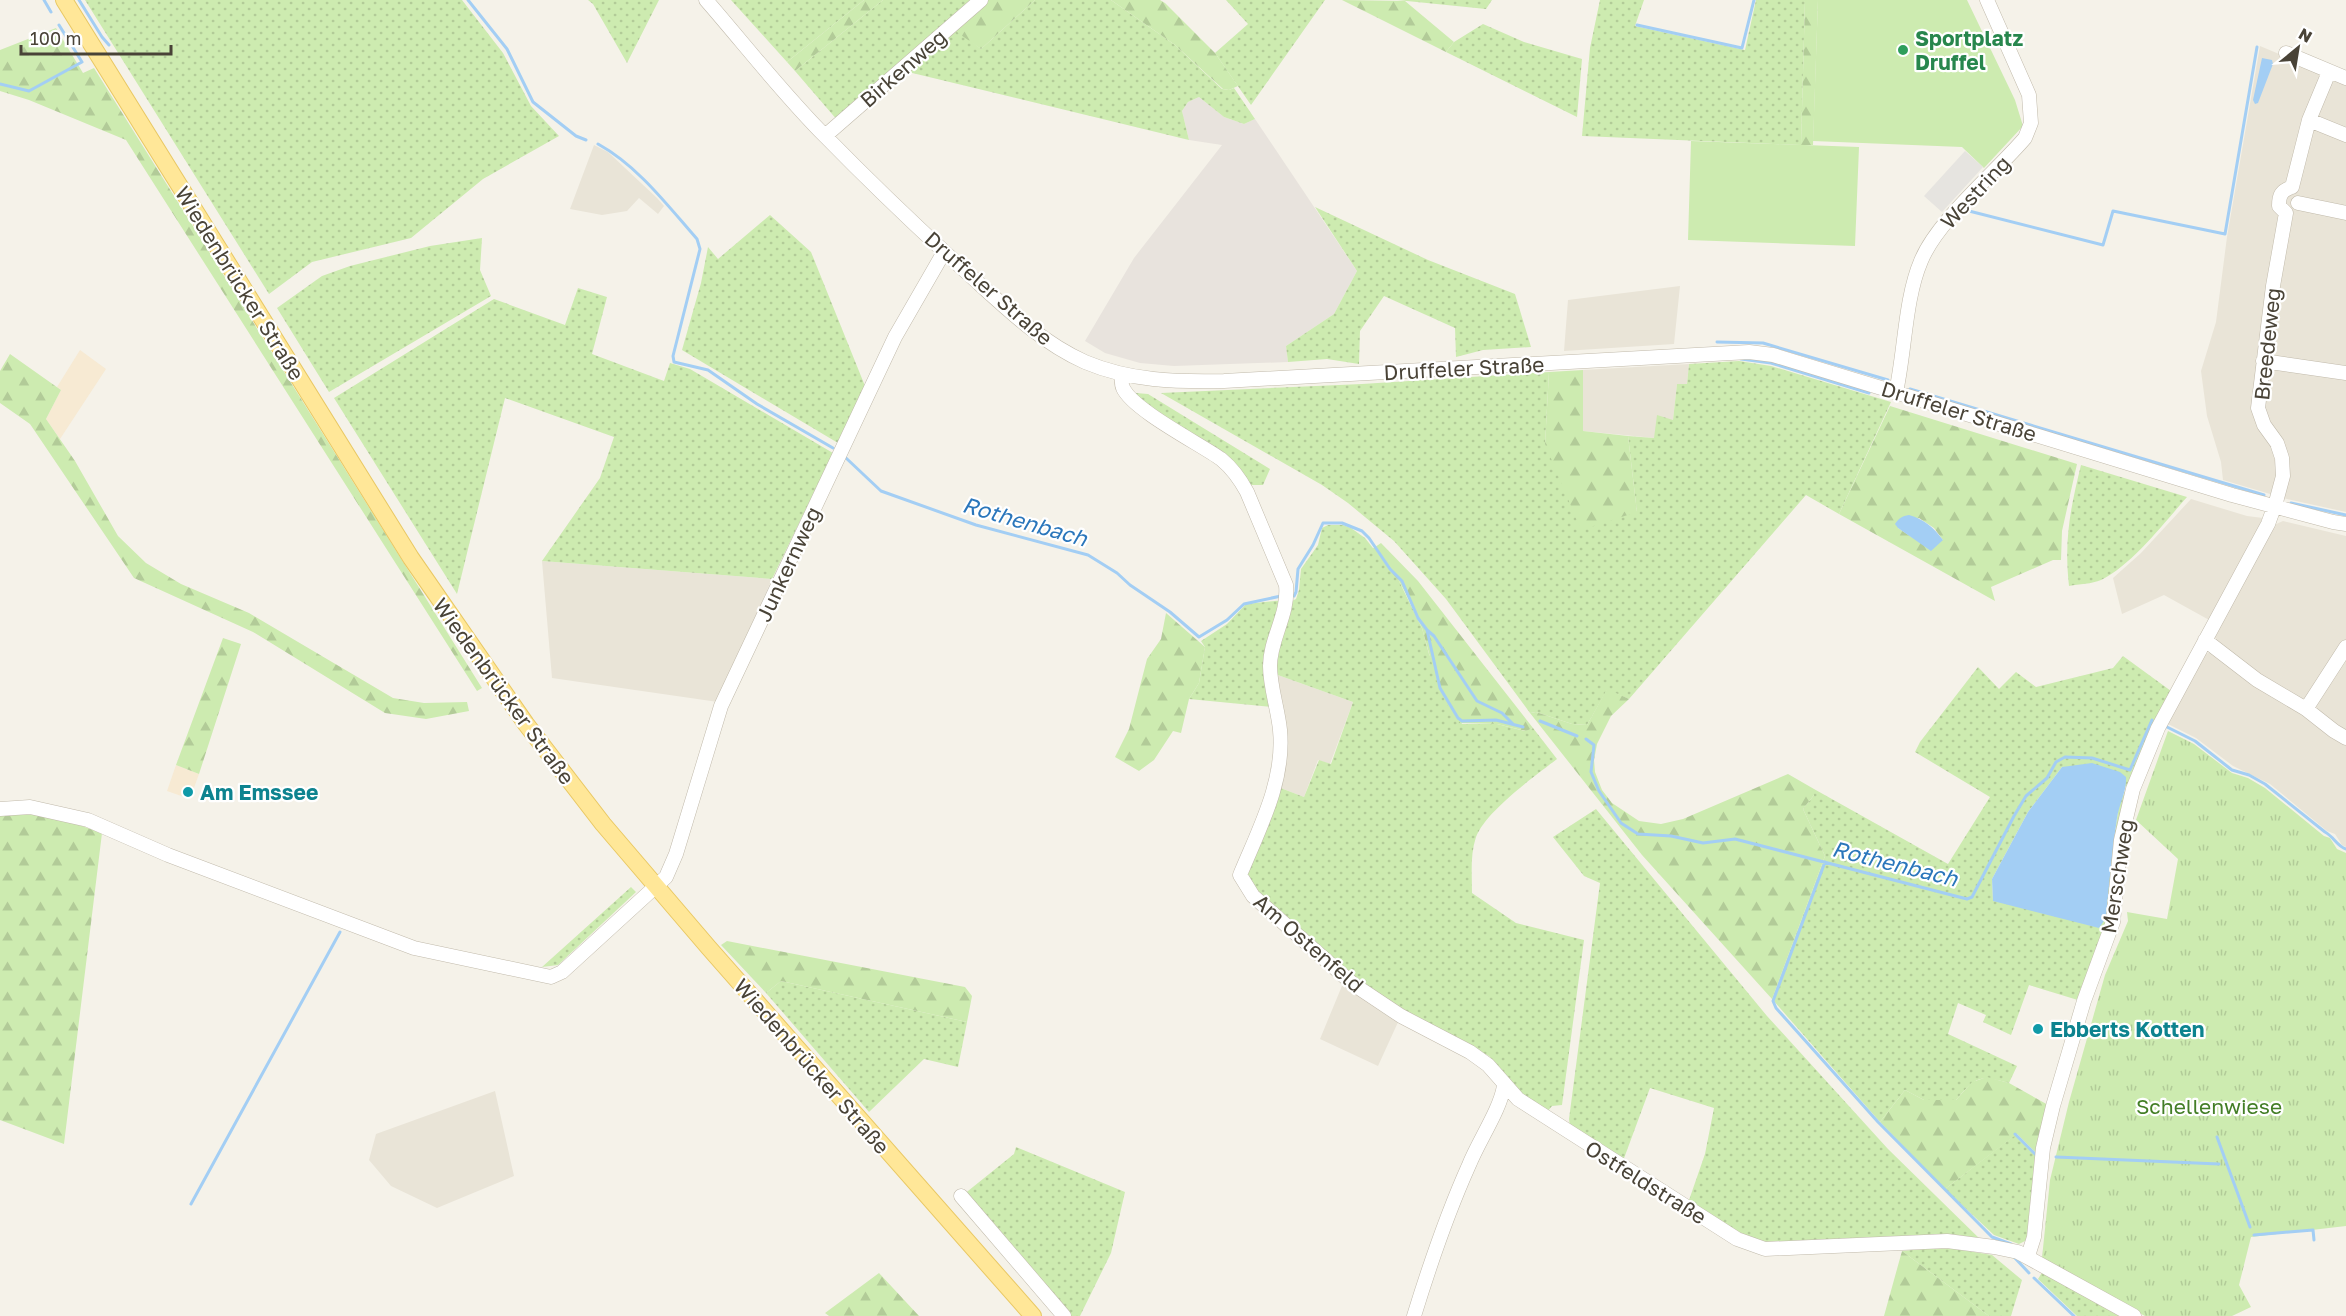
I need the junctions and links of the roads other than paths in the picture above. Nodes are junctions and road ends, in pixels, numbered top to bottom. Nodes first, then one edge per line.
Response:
1 (64, 0) edge
2 (706, 0) edge
3 (981, 0) edge
4 (1987, 0) edge
5 (2286, 53) dead end
6 (2330, 72) junction
7 (2346, 78) edge
8 (2309, 120) junction
9 (2346, 135) edge
10 (825, 136) junction
11 (2292, 187) junction
12 (2298, 203) junction
13 (2286, 213) junction
14 (2346, 213) edge
15 (944, 252) junction
16 (2263, 361) junction
17 (2346, 373) edge
18 (1122, 375) junction
19 (1896, 392) junction
20 (2275, 506) junction
21 (2346, 524) edge
22 (2205, 640) junction
23 (2346, 647) edge
24 (2306, 709) junction
25 (2346, 738) edge
26 (0, 809) edge
27 (656, 886) junction
28 (1504, 1086) junction
29 (1518, 1099) junction
30 (1502, 1101) junction
31 (961, 1196) dead end
32 (2028, 1256) junction
33 (1033, 1316) edge
34 (1064, 1316) edge
35 (1414, 1316) edge
36 (2134, 1316) edge

1 - 27 main road, Wiedenbrücker Straße
2 - 10 street, Druffeler Straße
3 - 10 street, Birkenweg
4 - 19 street, Westring
5 - 6 street
6 - 7 street
6 - 8 street, Breedeweg
8 - 9 street
8 - 11 street, Breedeweg
10 - 15 street, Druffeler Straße
11 - 12 street
11 - 13 street, Breedeweg
12 - 13 street
12 - 14 street
13 - 16 street, Breedeweg
15 - 18 street, Druffeler Straße
15 - 27 street, Junkernweg
16 - 17 street
16 - 20 street, Breedeweg
18 - 19 street, Druffeler Straße
18 - 28 street, Am Ostenfeld
19 - 20 street, Druffeler Straße
20 - 21 street, Druffeler Straße
20 - 22 street, Merschweg
22 - 24 street
22 - 32 street, Merschweg
23 - 24 street
24 - 25 street
26 - 27 street
27 - 33 main road, Wiedenbrücker Straße
28 - 29 street, Am Ostenfeld
28 - 30 street
29 - 30 street
29 - 32 street, Ostfeldstraße
30 - 35 street
31 - 34 street
32 - 36 street

